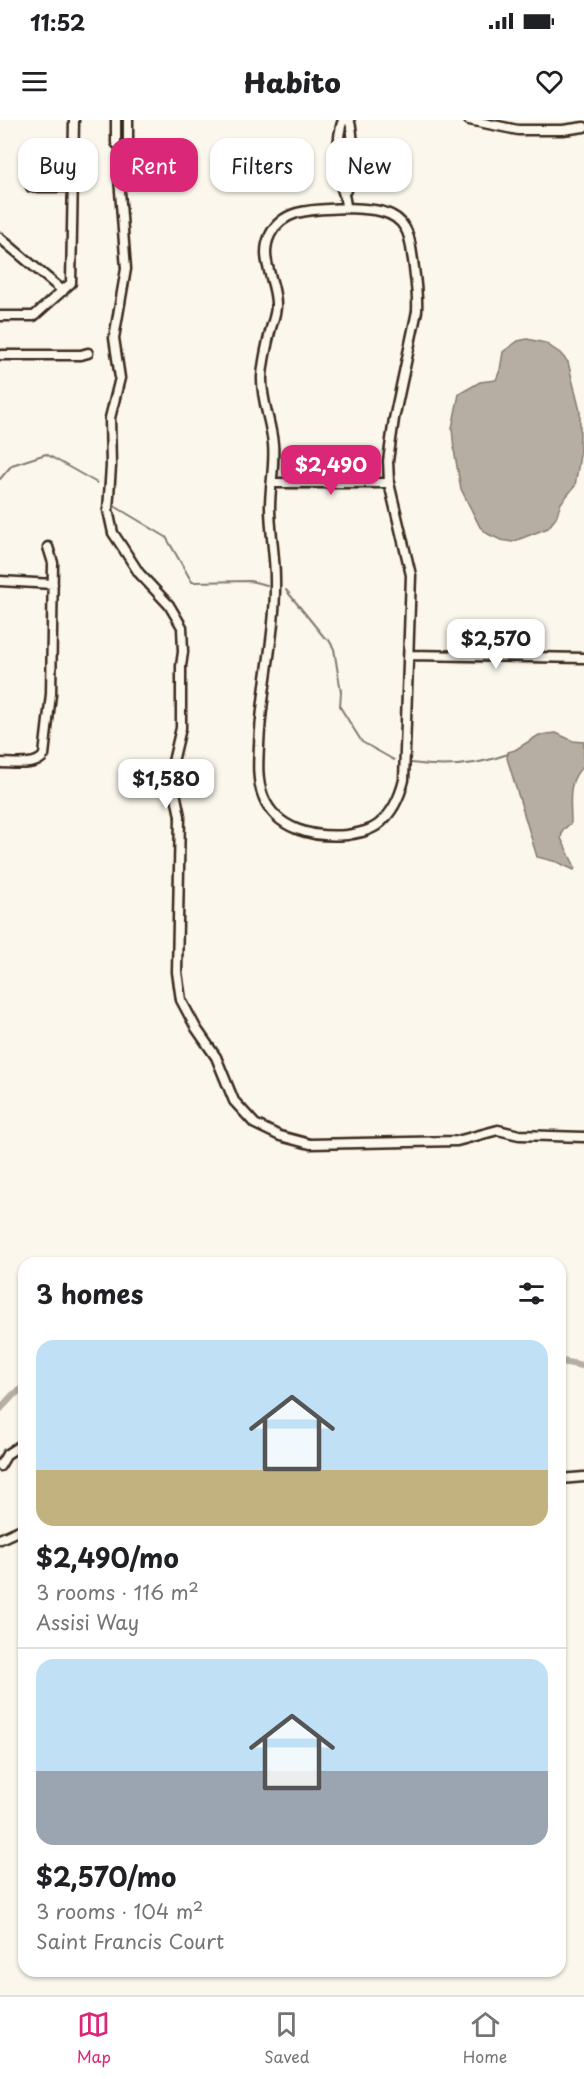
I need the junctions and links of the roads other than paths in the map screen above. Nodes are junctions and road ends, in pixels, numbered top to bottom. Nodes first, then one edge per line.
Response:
1 (74, 120) edge
2 (116, 120) edge
3 (128, 120) edge
4 (343, 120) edge
5 (349, 120) edge
6 (469, 120) edge
7 (584, 127) edge
8 (74, 138) edge
9 (116, 138) edge
10 (128, 138) edge
11 (340, 138) edge
12 (352, 138) edge
13 (73, 192) edge
14 (120, 192) edge
15 (345, 192) edge
16 (346, 208) junction
17 (0, 238) edge
18 (63, 291) junction
19 (0, 316) edge
20 (88, 353) dead end
21 (0, 355) edge
22 (272, 483) junction
23 (389, 483) junction
24 (48, 547) dead end
25 (0, 581) edge
26 (53, 584) junction
27 (409, 656) junction
28 (584, 658) edge
29 (0, 763) edge
30 (584, 1137) edge
31 (18, 1447) edge
32 (0, 1466) edge
33 (584, 1477) edge
34 (566, 1478) edge
35 (18, 1531) edge
36 (0, 1539) edge

1 - 8 street
2 - 9 street
3 - 10 street
4 - 11 street
5 - 12 street
6 - 7 street
13 - 18 street
14 - 30 street
15 - 16 street
16 - 22 street
16 - 23 street
17 - 18 street
18 - 19 street
20 - 21 street
22 - 23 street
22 - 27 street
23 - 27 street
24 - 26 street
25 - 26 street
26 - 29 street
27 - 28 street
31 - 32 street
33 - 34 street
35 - 36 street

